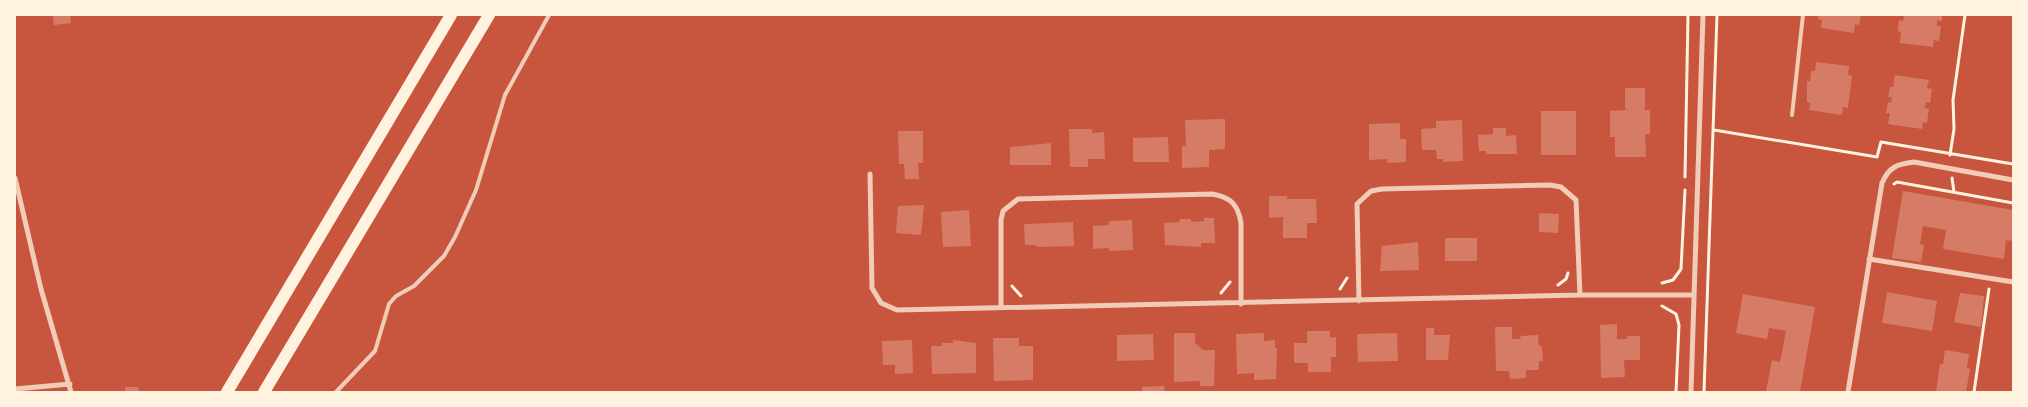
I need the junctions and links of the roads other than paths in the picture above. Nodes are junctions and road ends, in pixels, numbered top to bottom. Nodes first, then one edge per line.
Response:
1 (451, 15) edge
2 (489, 15) edge
3 (550, 15) edge
4 (1703, 15) edge
5 (1803, 15) edge
6 (1792, 115) dead end
7 (870, 174) dead end
8 (15, 178) edge
9 (2013, 180) edge
10 (1870, 259) junction
11 (2013, 282) edge
12 (1580, 295) junction
13 (1694, 295) junction
14 (1359, 301) junction
15 (1241, 304) junction
16 (1001, 307) junction
17 (70, 384) junction
18 (15, 389) edge
19 (71, 392) edge
20 (227, 392) edge
21 (264, 392) edge
22 (336, 392) edge
23 (1691, 392) edge
24 (1848, 392) edge

1 - 20 highway
2 - 21 highway
3 - 22 lane
4 - 13 street
5 - 6 lane
7 - 16 street
8 - 17 street
9 - 10 street
10 - 11 street
10 - 24 street
12 - 13 street
12 - 14 street
12 - 14 street
13 - 23 street
14 - 15 street
15 - 16 street
15 - 16 street
17 - 18 street
17 - 19 street

